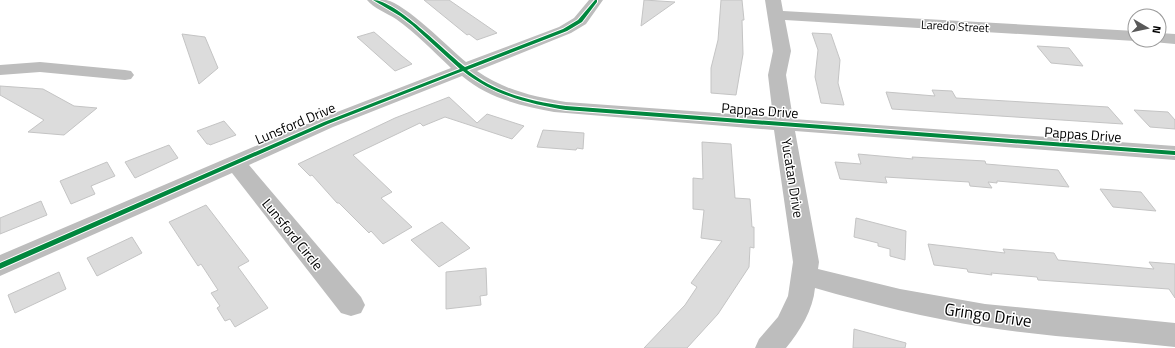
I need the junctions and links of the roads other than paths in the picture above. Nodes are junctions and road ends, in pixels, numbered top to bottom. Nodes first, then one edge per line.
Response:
1 (375, 0) edge
2 (596, 1) dead end
3 (774, 8) edge
4 (1127, 35) edge
5 (464, 69) junction
6 (0, 70) edge
7 (126, 75) dead end
8 (784, 124) junction
9 (1175, 153) edge
10 (235, 162) junction
11 (0, 266) edge
12 (804, 275) junction
13 (351, 305) dead end
14 (1175, 335) edge
15 (769, 348) edge

1 - 5 street, Pappas Drive
2 - 5 street, Lunsford Drive
3 - 4 street, Laredo Street
3 - 8 street, Yucatan Drive
5 - 8 street, Pappas Drive
5 - 10 street, Lunsford Drive
6 - 7 street
8 - 9 street, Pappas Drive
8 - 12 street, Yucatan Drive
10 - 11 street, Lunsford Drive
10 - 13 street, Lunsford Circle
12 - 14 street, Gringo Drive
12 - 15 street, Yucatan Drive

